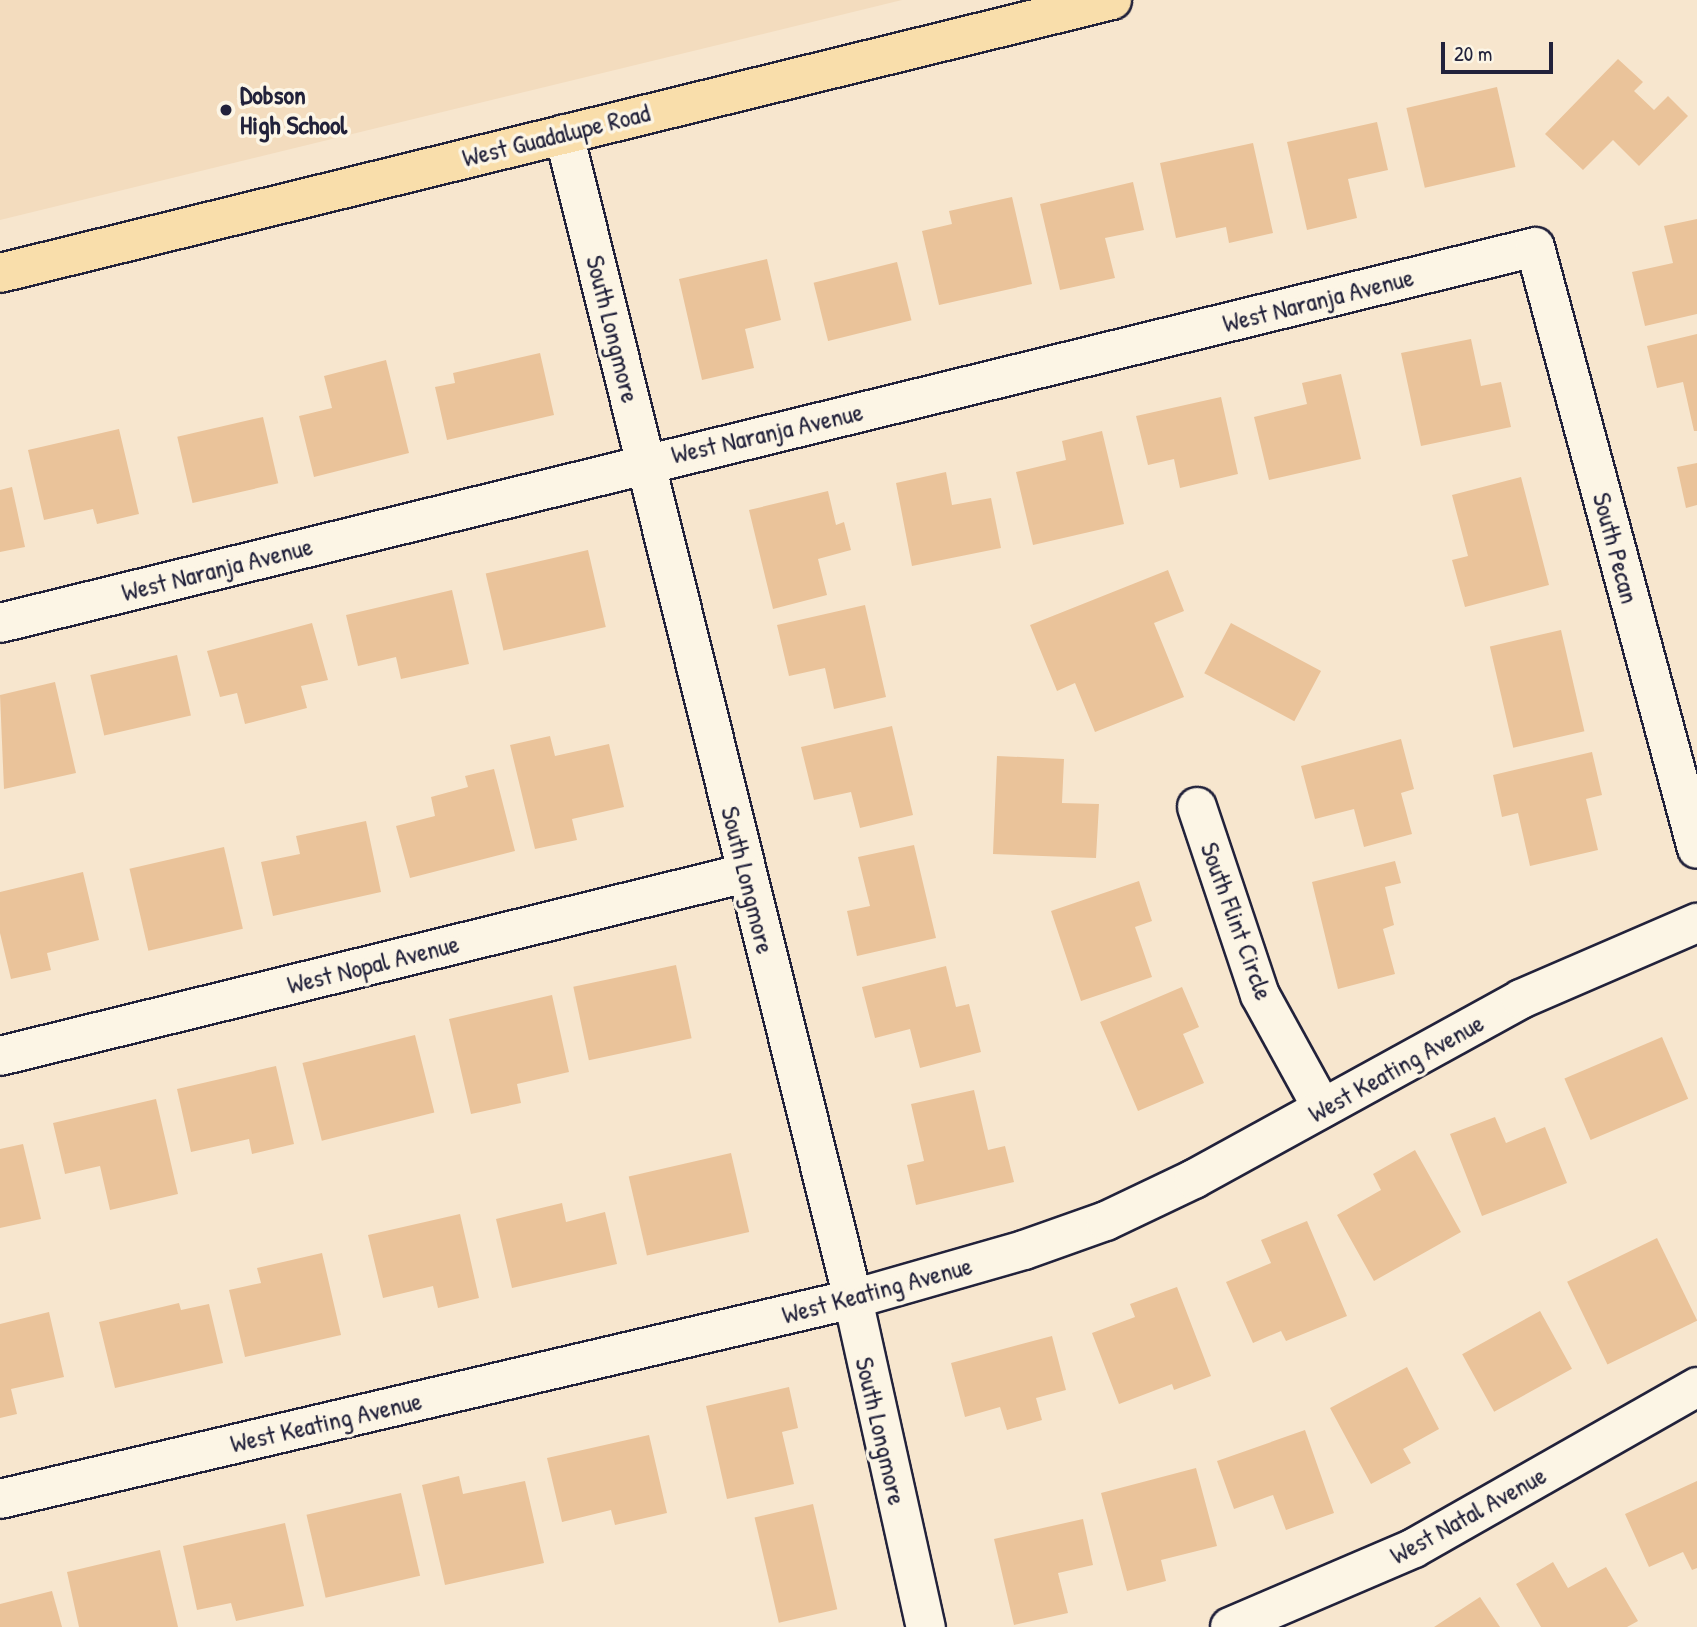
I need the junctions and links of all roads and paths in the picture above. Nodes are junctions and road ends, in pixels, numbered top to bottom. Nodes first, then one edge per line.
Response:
1 (1112, 0) edge
2 (564, 134) junction
3 (1535, 247) joint
4 (0, 274) edge
5 (645, 462) junction
6 (0, 623) edge
7 (1197, 807) dead end
8 (1697, 849) edge
9 (746, 873) junction
10 (1697, 923) edge
11 (0, 1056) edge
12 (1322, 1108) junction
13 (853, 1299) junction
14 (1697, 1387) edge
15 (0, 1499) edge
16 (926, 1627) edge
17 (1230, 1627) edge

1 - 2 main road, West Guadalupe Road
2 - 4 main road, West Guadalupe Road
2 - 5 street, South Longmore
3 - 5 street, West Naranja Avenue
3 - 8 street, South Pecan
5 - 6 street, West Naranja Avenue
5 - 9 street, South Longmore
7 - 12 street, South Flint Circle
9 - 11 street, West Nopal Avenue
9 - 13 street, South Longmore
10 - 12 street, West Keating Avenue
12 - 13 street, West Keating Avenue
13 - 15 street, West Keating Avenue
13 - 16 street, South Longmore
14 - 17 street, West Natal Avenue

